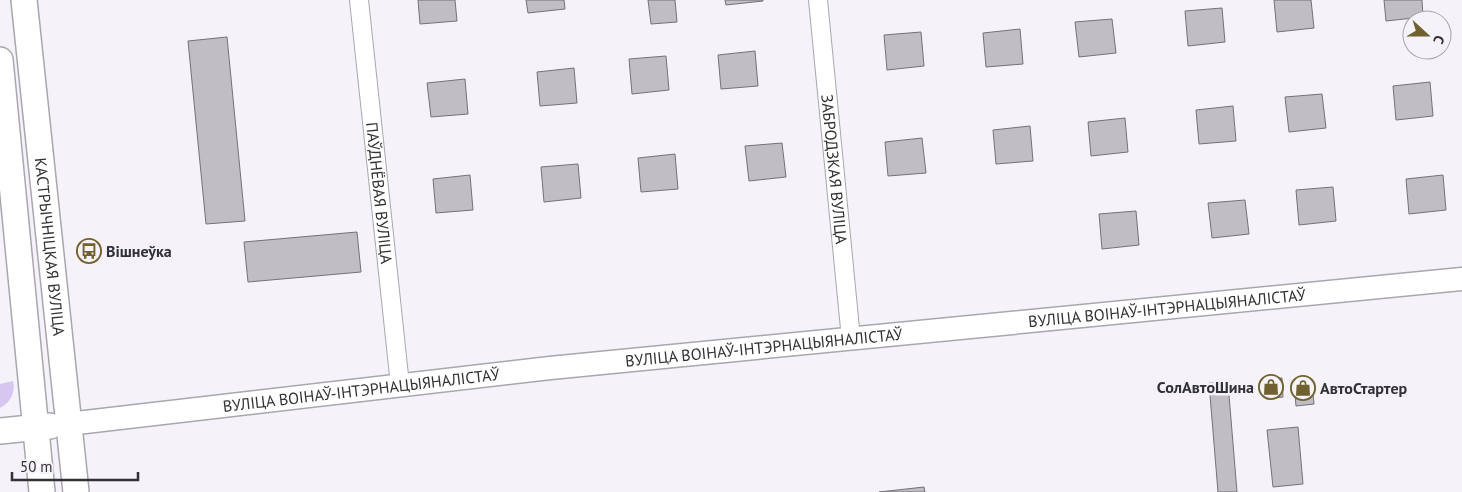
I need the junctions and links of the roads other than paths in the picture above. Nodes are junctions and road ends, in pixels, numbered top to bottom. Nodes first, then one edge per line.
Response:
1 (24, 0) edge
2 (359, 0) edge
3 (818, 0) edge
4 (0, 60) edge
5 (1462, 279) edge
6 (850, 339) junction
7 (400, 385) junction
8 (68, 424) junction
9 (34, 428) junction
10 (0, 431) edge
11 (42, 492) edge
12 (76, 492) edge

1 - 8 main road, КАСТРЫЧНІЦКАЯ ВУЛІЦА
2 - 7 street, ПАЎДНЁВАЯ ВУЛІЦА
3 - 6 street, ЗАБРОДЗКАЯ ВУЛІЦА
4 - 9 main road, КАСТРЫЧНІЦКАЯ ВУЛІЦА
5 - 6 street, ВУЛІЦА ВОІНАЎ-ІНТЭРНАЦЫЯНАЛІСТАЎ
6 - 7 street, ВУЛІЦА ВОІНАЎ-ІНТЭРНАЦЫЯНАЛІСТАЎ
7 - 8 street, ВУЛІЦА ВОІНАЎ-ІНТЭРНАЦЫЯНАЛІСТАЎ
8 - 9 main road
8 - 12 main road, КАСТРЫЧНІЦКАЯ ВУЛІЦА
9 - 10 main road
9 - 11 main road, КАСТРЫЧНІЦКАЯ ВУЛІЦА

